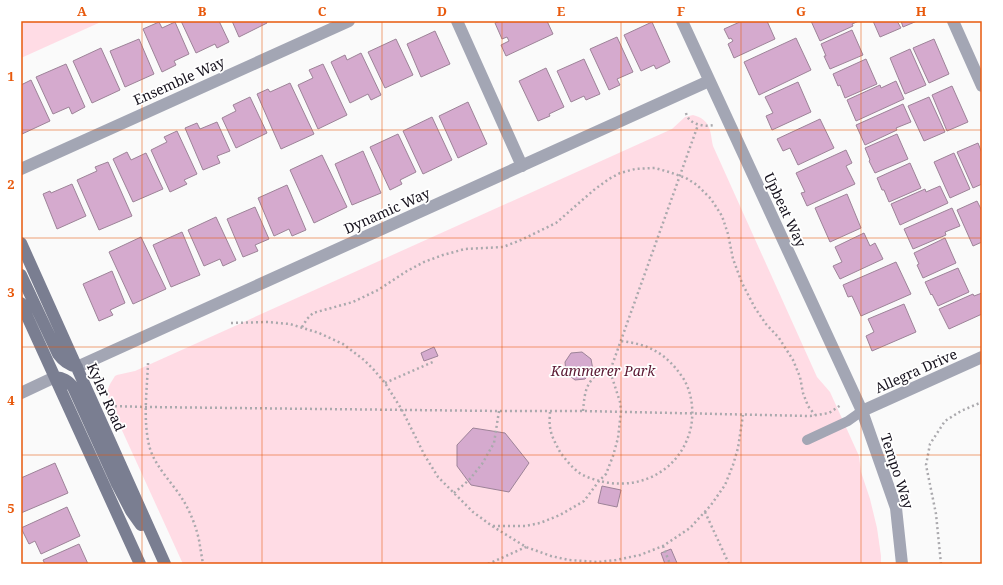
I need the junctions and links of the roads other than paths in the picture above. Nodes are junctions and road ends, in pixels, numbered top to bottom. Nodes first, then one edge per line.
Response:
1 (349, 21) edge
2 (457, 21) edge
3 (682, 21) edge
4 (953, 21) edge
5 (709, 82) junction
6 (982, 86) edge
7 (522, 166) junction
8 (21, 169) edge
9 (21, 242) edge
10 (21, 275) edge
11 (21, 303) edge
12 (982, 357) edge
13 (77, 367) junction
14 (55, 378) junction
15 (21, 393) edge
16 (862, 411) junction
17 (807, 440) dead end
18 (155, 543) junction
19 (140, 564) edge
20 (165, 564) edge
21 (902, 564) edge

1 - 8 street, Ensemble Way
2 - 7 street
3 - 5 street, Upbeat Way
4 - 6 street
5 - 7 street, Dynamic Way
5 - 16 street, Upbeat Way
7 - 13 street, Dynamic Way
9 - 13 street, Kyler Road
10 - 13 street
11 - 14 street
12 - 16 street, Allegra Drive
13 - 18 street, Kyler Road
14 - 15 street
14 - 18 street
14 - 19 street
16 - 17 lane
16 - 21 street, Tempo Way
18 - 20 street, Kyler Road

